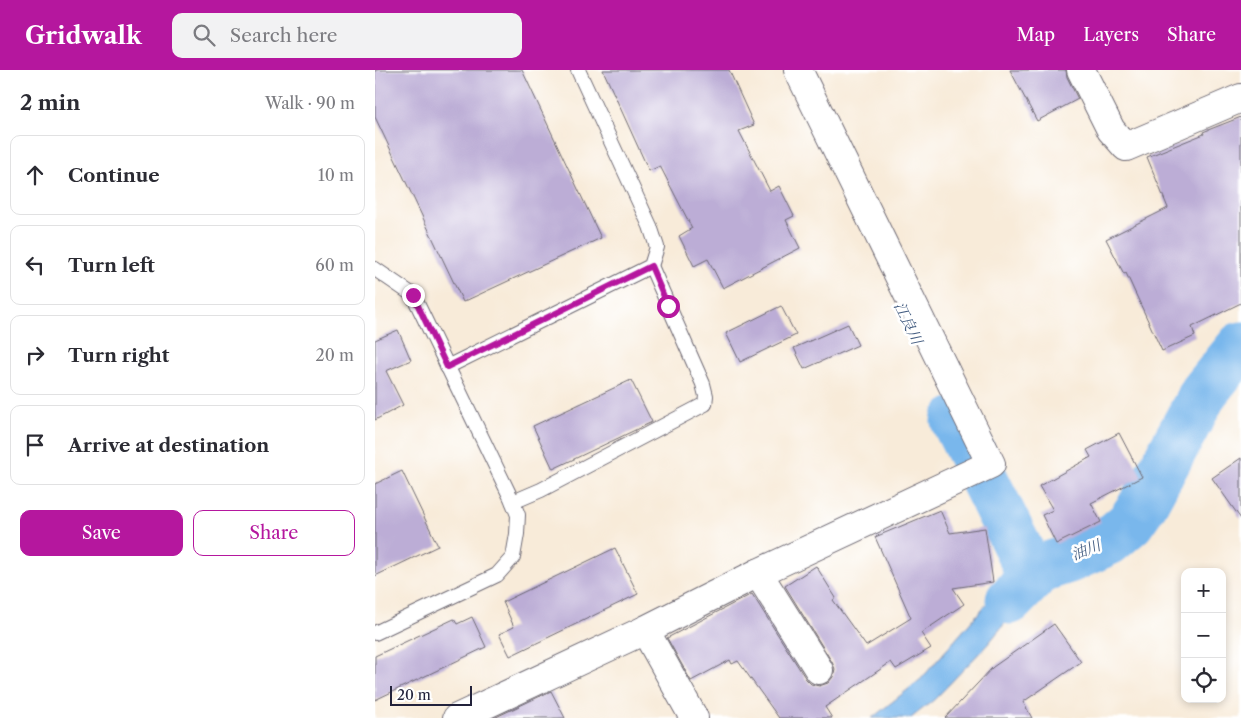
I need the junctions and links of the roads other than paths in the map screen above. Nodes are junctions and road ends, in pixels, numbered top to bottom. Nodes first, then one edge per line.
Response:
1 (578, 70) edge
2 (798, 70) edge
3 (1081, 70) edge
4 (1241, 98) edge
5 (651, 266) junction
6 (375, 269) edge
7 (447, 367) junction
8 (513, 502) junction
9 (758, 573) junction
10 (645, 630) junction
11 (375, 633) edge
12 (819, 670) dead end
13 (499, 710) edge
14 (457, 718) edge
15 (694, 718) edge

1 - 5 lane
2 - 9 street
3 - 4 street
5 - 7 lane
5 - 8 lane
6 - 7 lane
7 - 8 lane
8 - 11 lane
9 - 10 street
9 - 12 street
10 - 13 street
10 - 15 street
13 - 14 street

